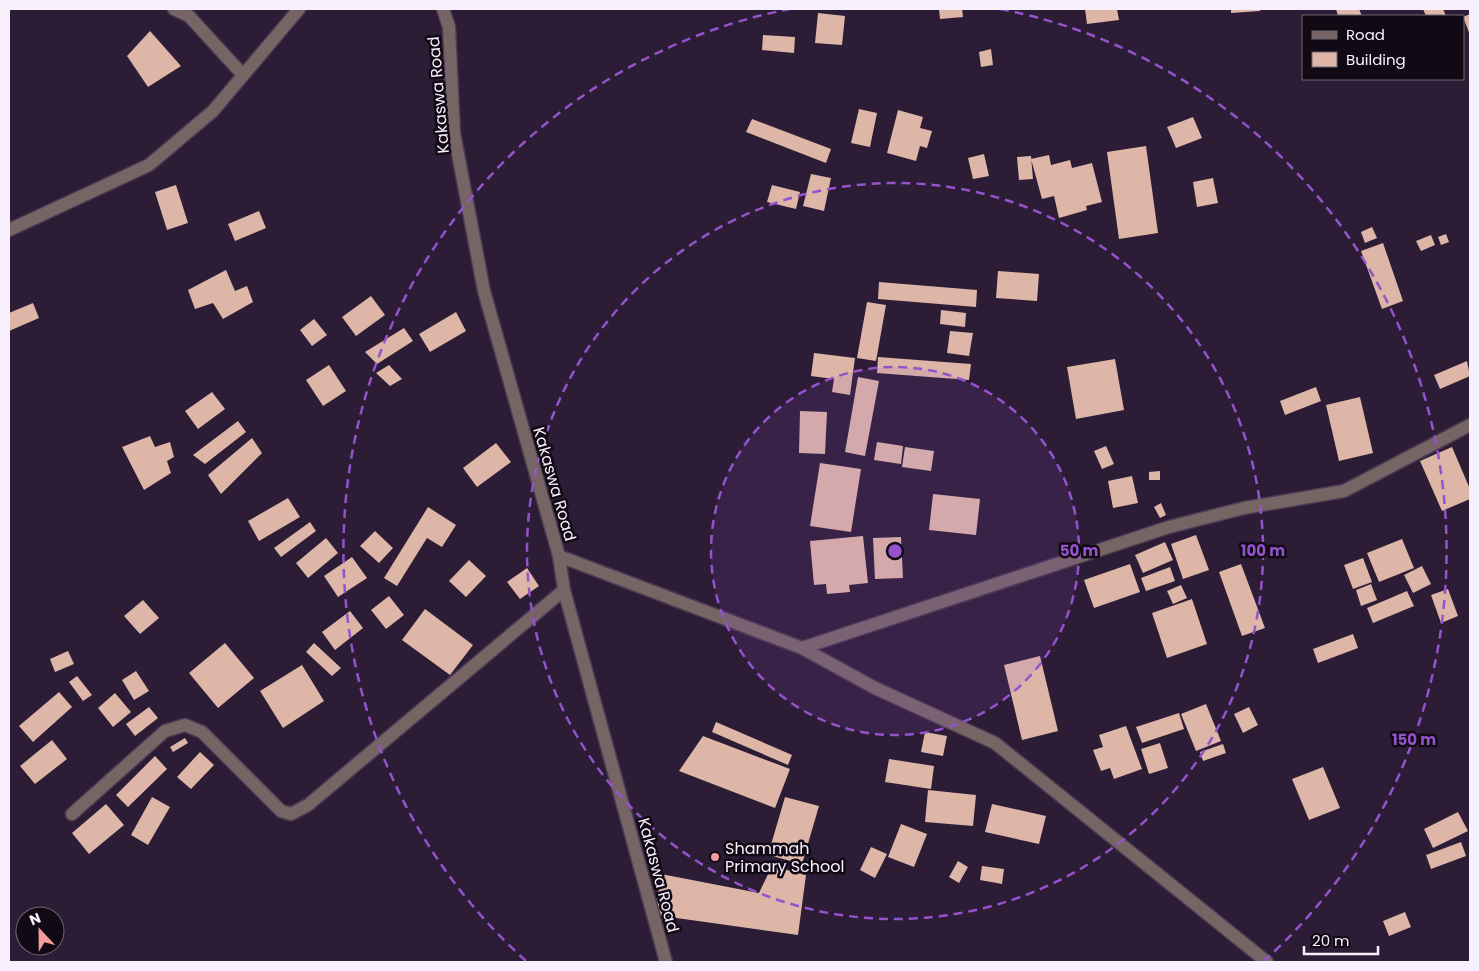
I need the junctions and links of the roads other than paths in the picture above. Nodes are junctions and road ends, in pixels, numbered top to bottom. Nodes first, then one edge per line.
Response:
1 (174, 9) edge
2 (299, 9) edge
3 (443, 9) edge
4 (243, 75) junction
5 (9, 230) edge
6 (1470, 425) edge
7 (559, 556) junction
8 (564, 590) junction
9 (802, 648) junction
10 (72, 814) dead end
11 (666, 962) edge
12 (1267, 962) edge

1 - 4 street
2 - 4 street
3 - 7 street, Kakaswa Road
4 - 5 street
6 - 9 street
7 - 8 street, Kakaswa Road
7 - 9 street
8 - 10 street
8 - 11 street, Kakaswa Road
9 - 12 street

